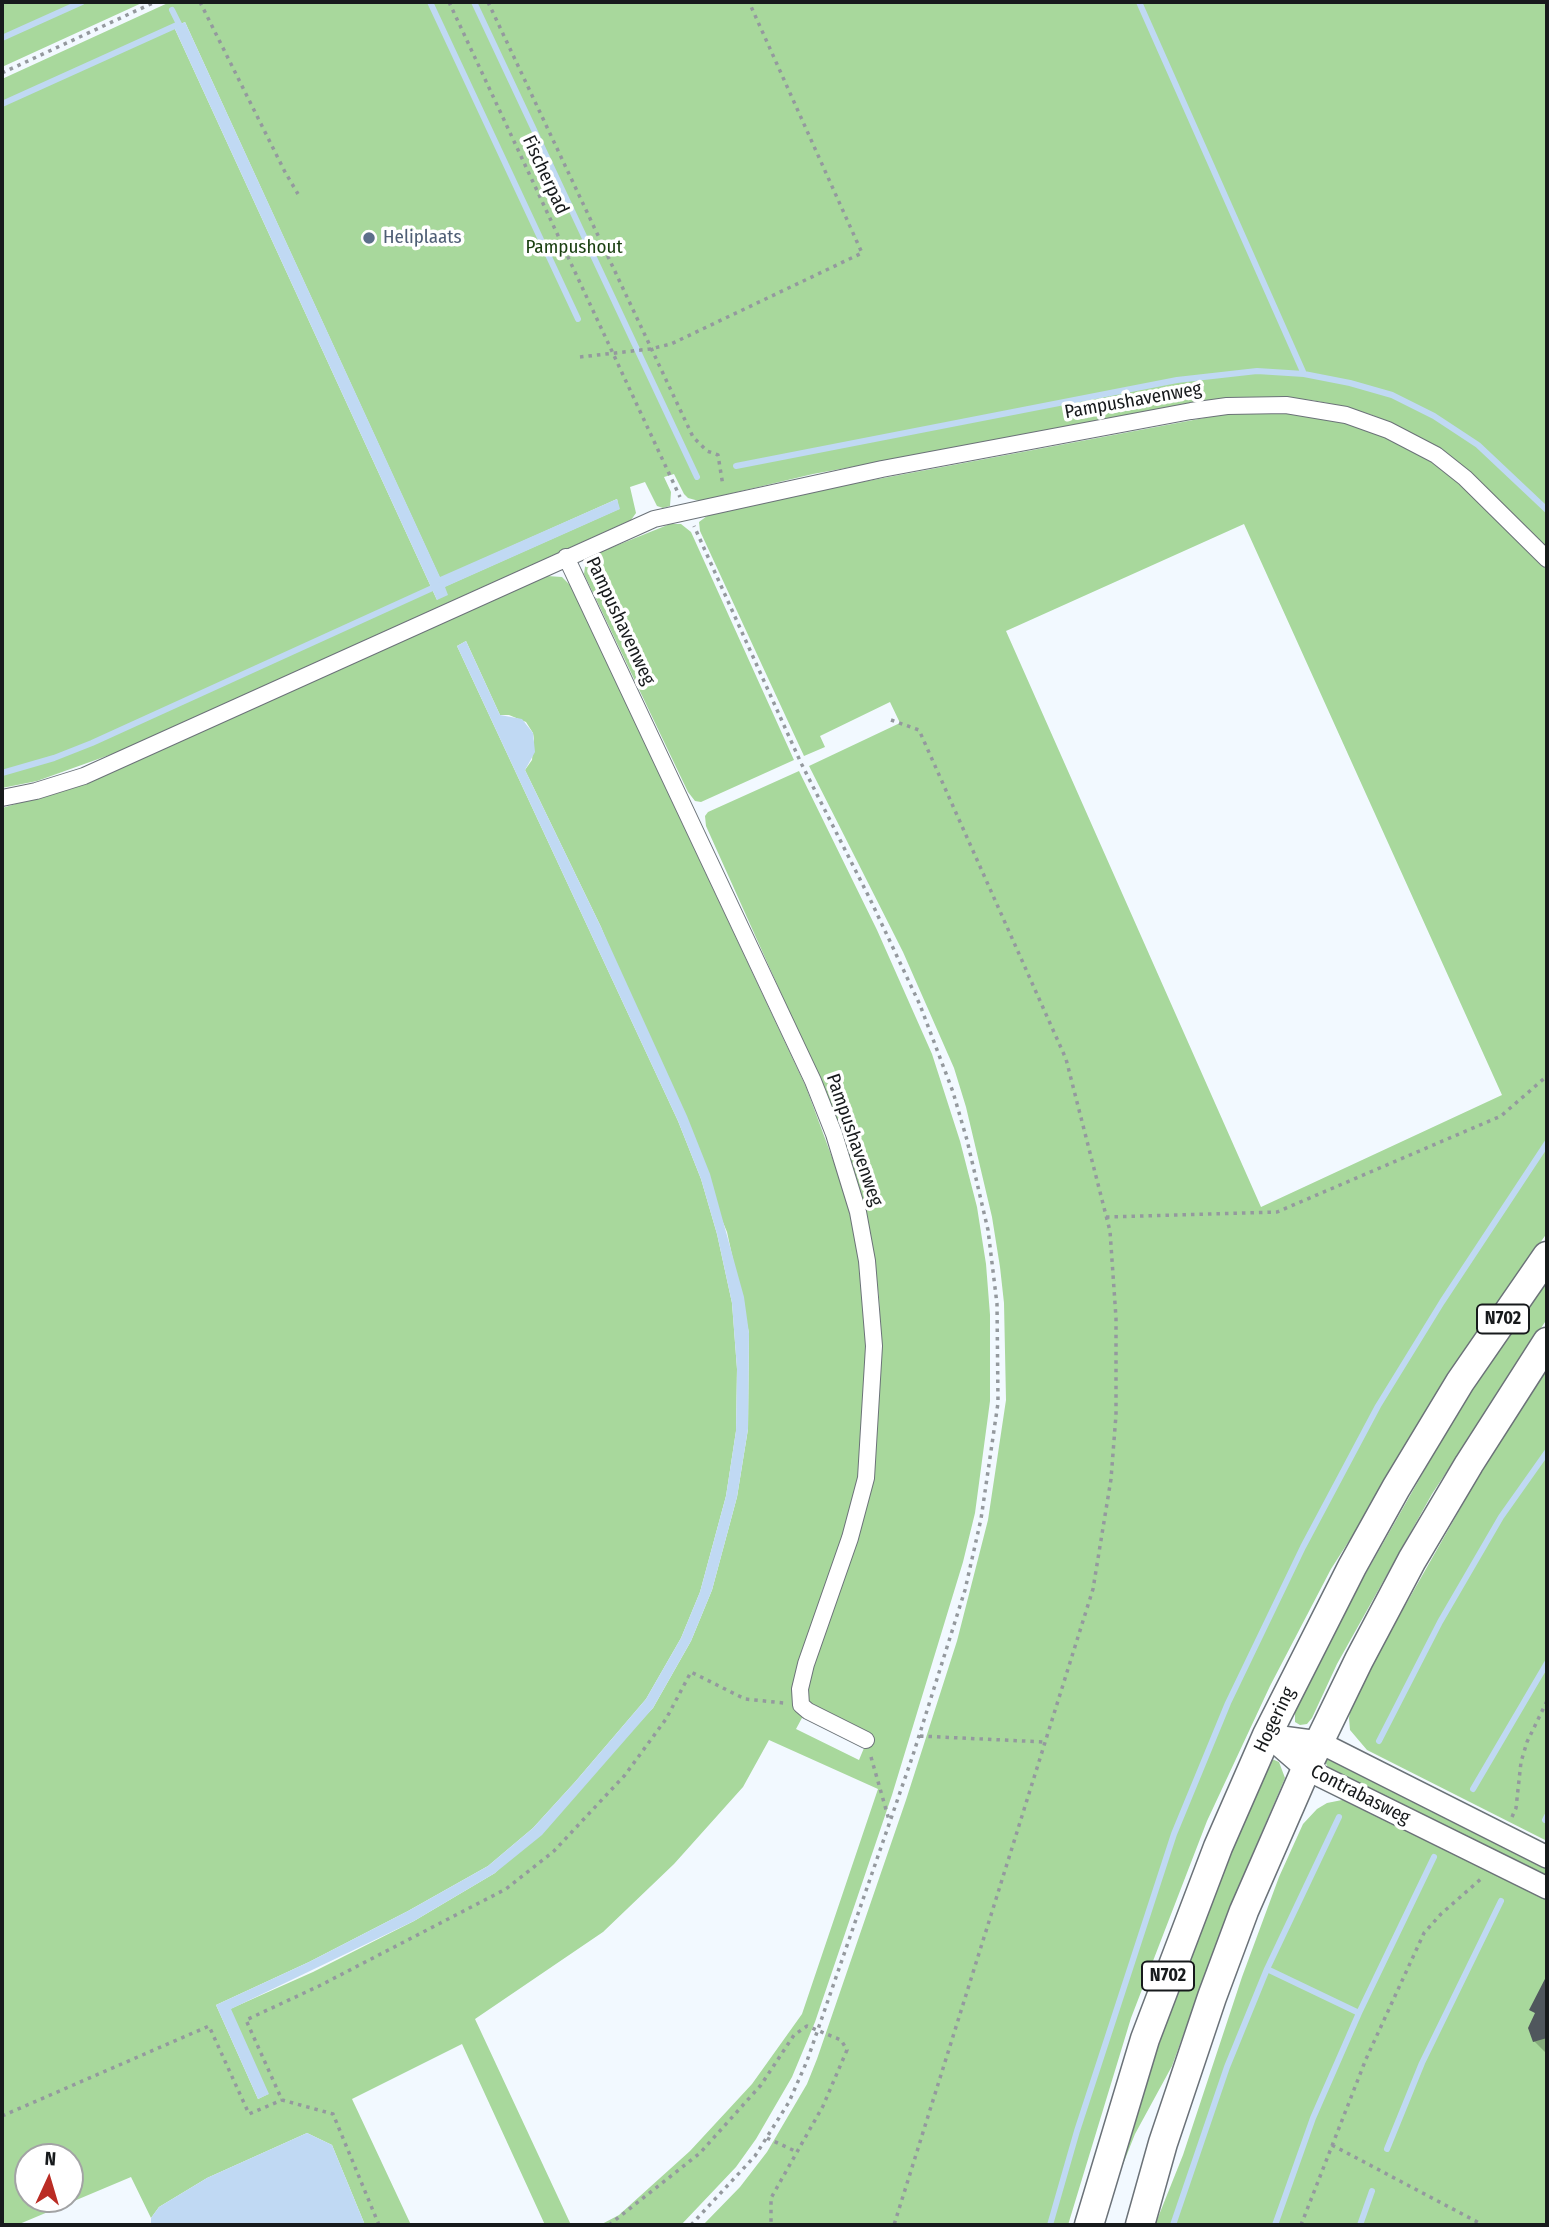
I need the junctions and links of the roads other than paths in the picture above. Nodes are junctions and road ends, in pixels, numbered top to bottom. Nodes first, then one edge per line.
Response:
1 (566, 557) junction
2 (1547, 559) edge
3 (2, 798) edge
4 (1547, 1256) edge
5 (1547, 1342) edge
6 (1267, 1735) junction
7 (866, 1740) road end
8 (1319, 1742) junction
9 (1306, 1769) junction
10 (1547, 1857) edge
11 (1547, 1888) edge
12 (1089, 2225) edge
13 (1140, 2225) edge

1 - 2 street, Pampushavenweg
1 - 3 street, Pampushavenweg
1 - 7 street, Pampushavenweg
4 - 6 highway, Hogering / N702
5 - 8 highway, N702
6 - 8 street, Contrabasweg
6 - 9 street, Contrabasweg
6 - 12 highway, Hogering / N702
8 - 9 highway, N702
8 - 10 street, Contrabasweg
9 - 11 street, Contrabasweg
9 - 13 highway, N702

